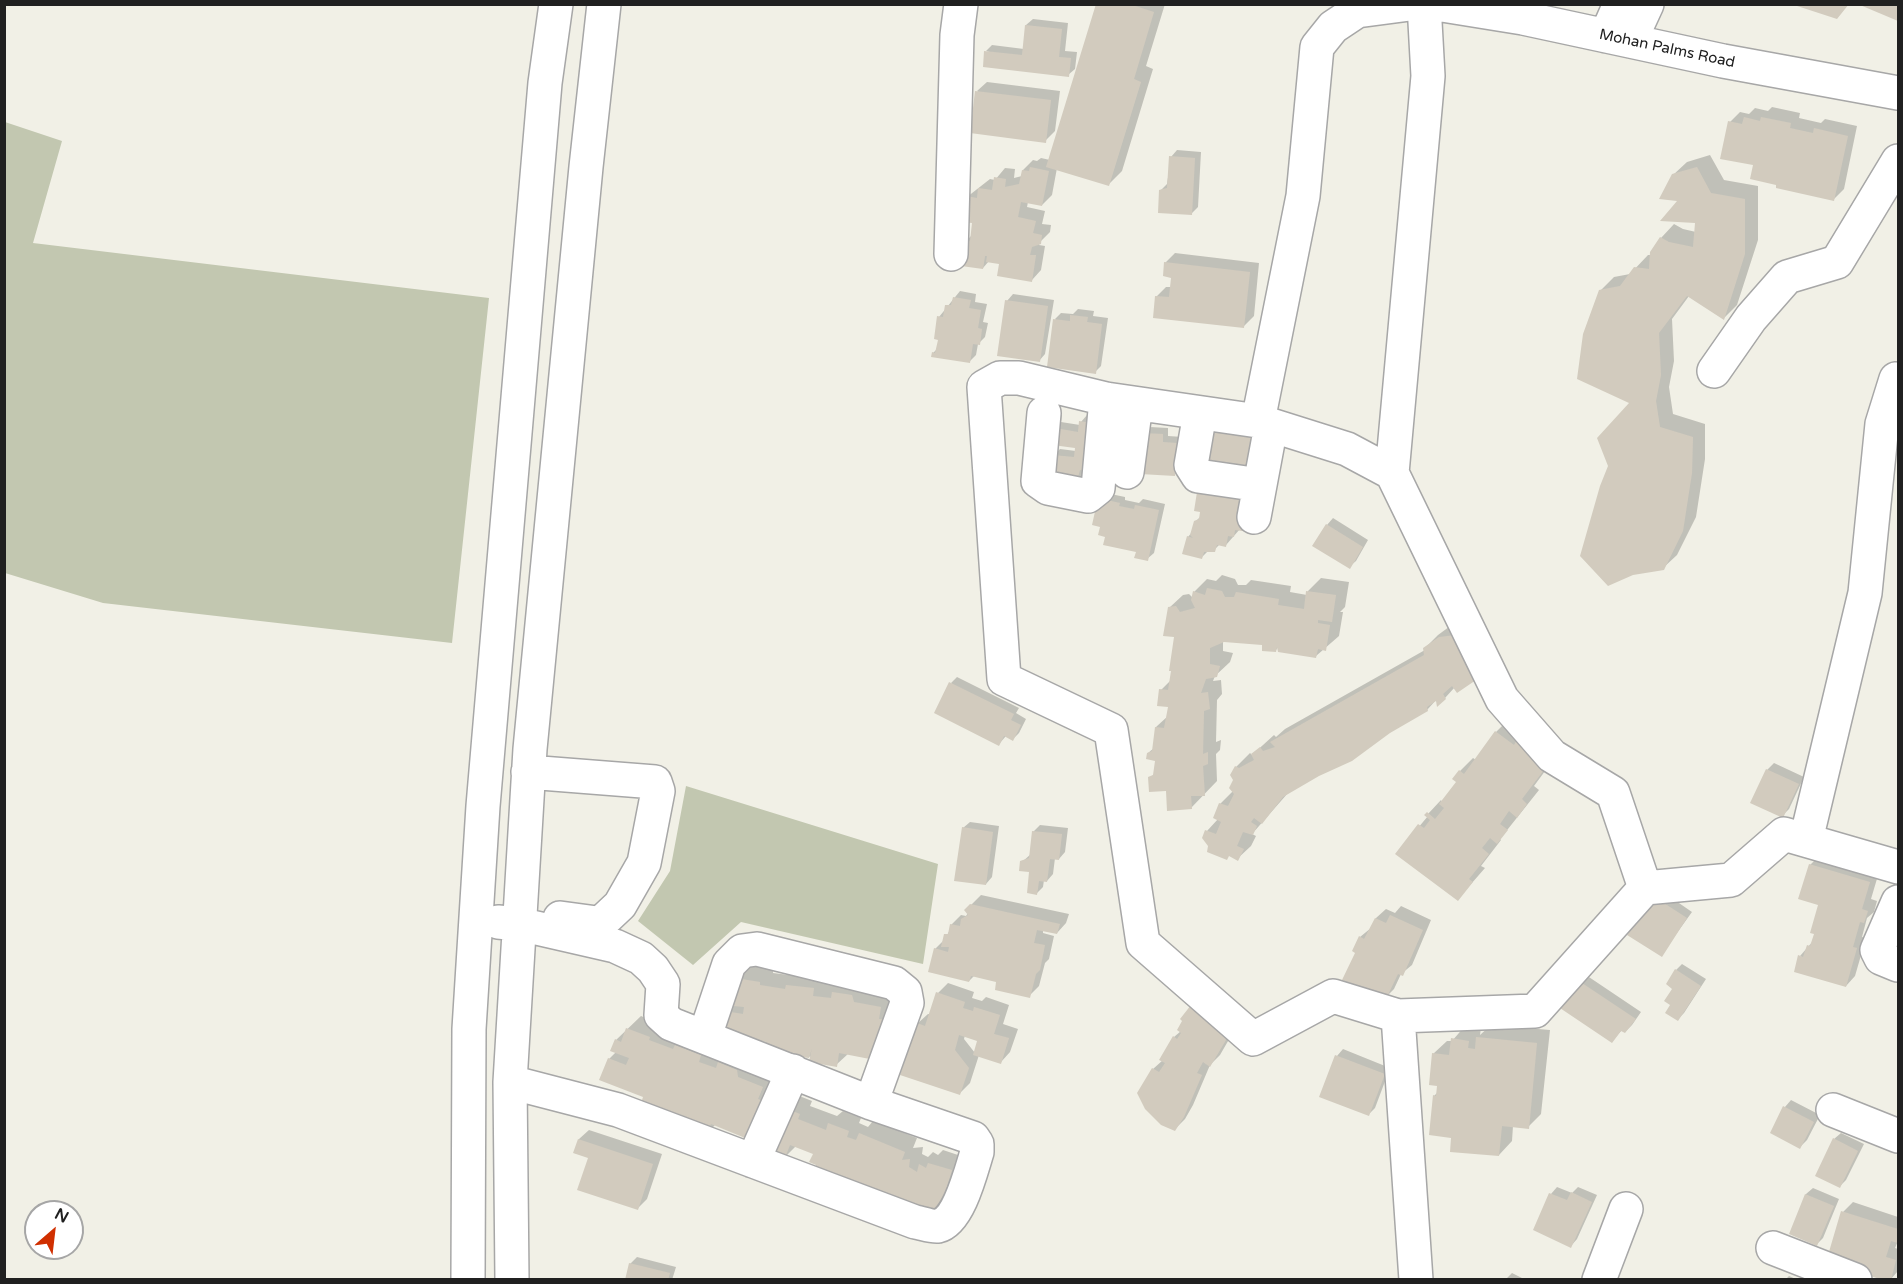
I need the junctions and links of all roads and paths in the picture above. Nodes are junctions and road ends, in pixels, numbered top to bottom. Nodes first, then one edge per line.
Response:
1 (556, 4) edge
2 (604, 4) edge
3 (961, 4) edge
4 (1410, 4) edge
5 (1425, 4) edge
6 (1436, 4) edge
7 (1620, 4) edge
8 (1647, 4) edge
9 (1618, 39) junction
10 (1899, 93) edge
11 (538, 161) junction
12 (1899, 161) edge
13 (586, 167) junction
14 (951, 254) dead end
15 (1714, 371) dead end
16 (1896, 379) dead end
17 (1116, 405) junction
18 (1200, 413) junction
19 (1265, 424) junction
20 (1127, 472) dead end
21 (1392, 473) junction
22 (1260, 485) junction
23 (1254, 517) dead end
24 (488, 745) junction
25 (529, 760) junction
26 (1806, 840) junction
27 (1899, 867) edge
28 (1645, 888) junction
29 (1899, 902) edge
30 (519, 918) junction
31 (476, 919) junction
32 (1899, 964) edge
33 (1398, 1017) junction
34 (705, 1036) junction
35 (793, 1071) junction
36 (510, 1082) junction
37 (871, 1103) junction
38 (1833, 1110) dead end
39 (1899, 1136) edge
40 (753, 1161) junction
41 (1626, 1209) dead end
42 (1773, 1248) dead end
43 (468, 1278) edge
44 (512, 1279) edge
45 (1416, 1280) edge
46 (1599, 1280) edge
47 (1855, 1280) edge

1 - 11 street
2 - 13 street
3 - 14 street
4 - 19 street
5 - 21 street
6 - 9 street, Mohan Palms Road
7 - 9 street
8 - 9 street
9 - 10 street, Mohan Palms Road
11 - 13 street
11 - 24 street
12 - 15 street
13 - 25 street
16 - 26 street
17 - 17 street
17 - 18 street
17 - 20 street
17 - 33 street
18 - 19 street
18 - 22 street
19 - 21 street
19 - 22 street
21 - 28 street
22 - 23 street
24 - 25 street
24 - 31 street
25 - 30 street
25 - 30 street
26 - 27 street
26 - 28 street
28 - 33 street
29 - 32 street
30 - 31 street
30 - 34 street
30 - 36 street
31 - 43 street
33 - 45 street
34 - 35 street
34 - 37 street
35 - 37 street
35 - 40 street
36 - 40 street
36 - 44 street
37 - 40 street
38 - 39 street
41 - 46 street
42 - 47 street
43 - 44 street

